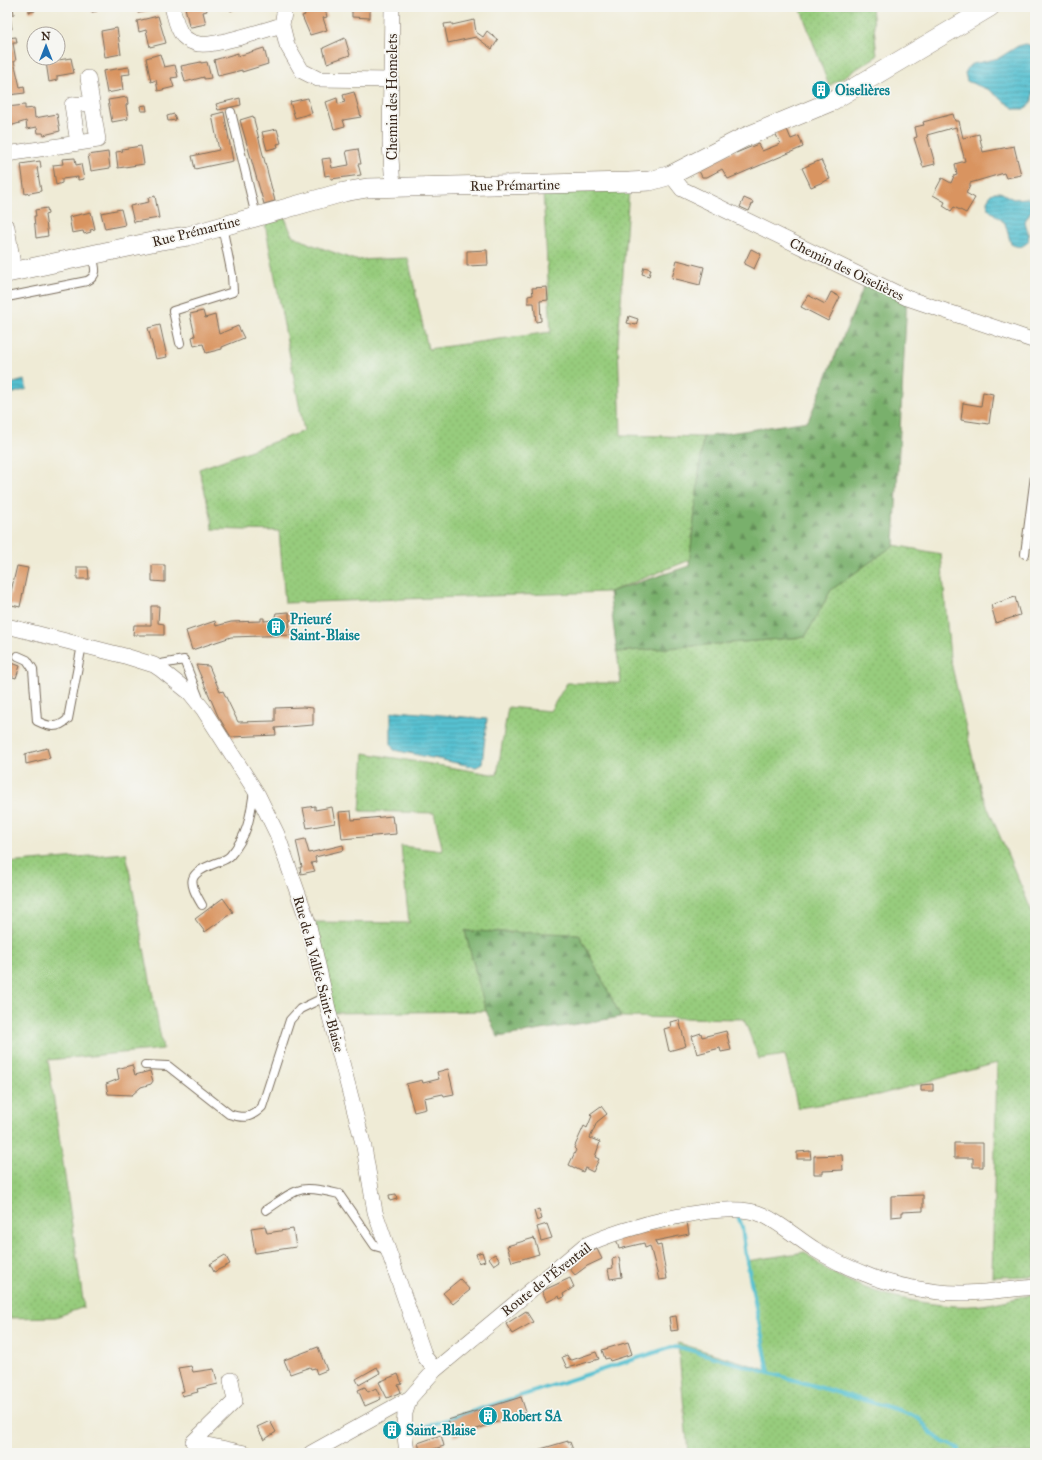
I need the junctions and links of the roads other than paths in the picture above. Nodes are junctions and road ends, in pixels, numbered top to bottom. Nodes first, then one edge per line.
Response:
1 (172, 7) edge
2 (285, 7) edge
3 (392, 7) edge
4 (990, 7) edge
5 (282, 25) junction
6 (88, 78) dead end
7 (391, 80) junction
8 (231, 112) dead end
9 (7, 154) edge
10 (671, 176) junction
11 (393, 187) junction
12 (256, 216) junction
13 (222, 226) junction
14 (7, 227) edge
15 (92, 256) junction
16 (11, 272) edge
17 (7, 297) edge
18 (1035, 342) edge
19 (180, 343) dead end
20 (1035, 476) edge
21 (1025, 554) dead end
22 (7, 626) edge
23 (82, 645) junction
24 (18, 656) dead end
25 (154, 665) junction
26 (203, 709) junction
27 (254, 790) junction
28 (202, 905) dead end
29 (325, 997) junction
30 (145, 1065) dead end
31 (266, 1210) dead end
32 (389, 1251) junction
33 (1035, 1286) edge
34 (435, 1370) junction
35 (231, 1380) dead end
36 (410, 1398) junction
37 (245, 1453) edge
38 (311, 1453) edge
39 (407, 1453) edge

1 - 5 street
2 - 5 street
3 - 7 street, Chemin des Homelets
4 - 10 street, Rue Prémartine
5 - 7 street
6 - 9 street
7 - 11 street, Chemin des Homelets
8 - 12 lane
10 - 11 street, Rue Prémartine
10 - 18 street, Chemin des Oiselières
11 - 12 street, Rue Prémartine
12 - 13 street, Rue Prémartine
13 - 15 street, Rue Prémartine
13 - 19 lane
14 - 16 street
15 - 16 street, Rue Prémartine
15 - 17 lane
20 - 21 lane
22 - 23 street, Rue de la Vallée Saint-Blaise
23 - 24 lane
23 - 25 street, Rue de la Vallée Saint-Blaise
25 - 26 street, Rue de la Vallée Saint-Blaise
25 - 26 lane
26 - 27 street, Rue de la Vallée Saint-Blaise
27 - 28 lane
27 - 29 street, Rue de la Vallée Saint-Blaise
29 - 30 lane
29 - 32 street, Rue de la Vallée Saint-Blaise
31 - 32 lane
32 - 34 street, Rue de la Vallée Saint-Blaise
33 - 34 street, Route de l'Éventail
34 - 36 street, Route de l'Éventail
35 - 37 street
36 - 38 street
36 - 39 street, Route de l'Éventail

